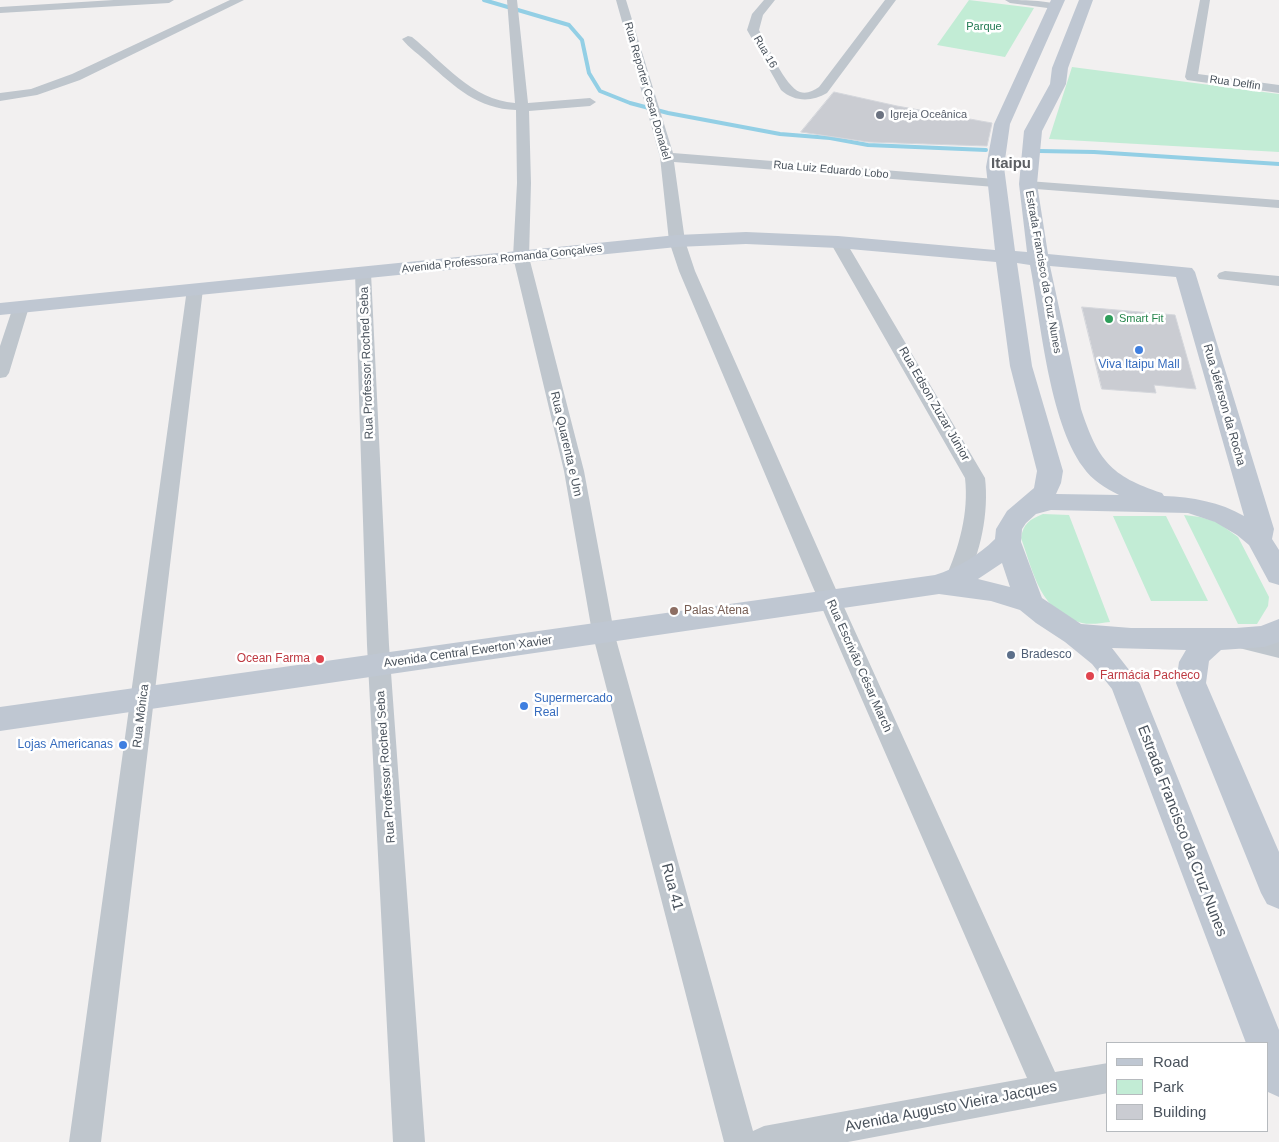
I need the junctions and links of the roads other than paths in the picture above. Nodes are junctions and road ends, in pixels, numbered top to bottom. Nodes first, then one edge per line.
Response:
1 (169, 0) edge
2 (239, 0) edge
3 (621, 0) edge
4 (770, 0) edge
5 (890, 0) edge
6 (1010, 0) edge
7 (1086, 0) edge
8 (1205, 0) edge
9 (118, 1) edge
10 (1057, 3) edge
11 (512, 6) edge
12 (3, 9) edge
13 (408, 39) dead end
14 (1279, 89) edge
15 (0, 97) edge
16 (590, 102) dead end
17 (522, 106) junction
18 (667, 157) junction
19 (995, 184) junction
20 (1028, 185) junction
21 (1279, 204) edge
22 (678, 241) junction
23 (838, 242) junction
24 (1005, 256) junction
25 (521, 257) junction
26 (1039, 259) junction
27 (363, 273) junction
28 (1225, 276) dead end
29 (1279, 281) edge
30 (195, 289) junction
31 (21, 307) junction
32 (0, 309) edge
33 (0, 373) edge
34 (1168, 504) junction
35 (1028, 507) junction
36 (1008, 542) junction
37 (1271, 557) edge
38 (946, 582) junction
39 (830, 600) junction
40 (1030, 602) junction
41 (1279, 630) edge
42 (603, 632) junction
43 (1075, 634) junction
44 (1226, 639) junction
45 (1279, 650) edge
46 (380, 665) junction
47 (143, 699) junction
48 (0, 719) edge
49 (1279, 892) edge
50 (1265, 1042) edge
51 (1269, 1052) edge
52 (1279, 1077) edge
53 (1106, 1078) edge
54 (1047, 1089) junction
55 (85, 1142) edge
56 (410, 1142) edge
57 (740, 1142) edge
58 (764, 1142) edge

1 - 9 street
2 - 15 street
3 - 18 street, Rua Reporter Cesar Donadel
4 - 5 street, Rua 16
6 - 10 street
7 - 20 main road, Estrada Francisco da Cruz Nunes
8 - 14 street, Rua Delfin
9 - 12 street
10 - 19 main road
11 - 17 street, Rua Quarenta e Um
13 - 17 street
16 - 17 street
17 - 25 street, Rua Quarenta e Um
18 - 19 street, Rua Luiz Eduardo Lobo
18 - 22 street, Rua Reporter Cesar Donadel
19 - 24 main road
20 - 21 street
20 - 26 main road, Estrada Francisco da Cruz Nunes
22 - 23 main road, Avenida Professora Romanda Gonçalves
22 - 25 main road, Avenida Professora Romanda Gonçalves
22 - 39 street, Rua Escrivão César March
23 - 24 main road, Avenida Professora Romanda Gonçalves
23 - 38 street, Rua Edson Zuzar Júnior
24 - 26 main road, Avenida Professora Romanda Gonçalves
24 - 35 main road
25 - 27 main road, Avenida Professora Romanda Gonçalves
25 - 42 street, Rua Quarenta e Um
26 - 34 main road, Estrada Francisco da Cruz Nunes
26 - 37 main road, Rua Jéferson da Rocha
27 - 30 main road, Avenida Professora Romanda Gonçalves
27 - 46 street, Rua Professor Roched Seba
28 - 29 street
30 - 31 main road, Avenida Professora Romanda Gonçalves
30 - 47 street, Rua Mônica
31 - 32 main road, Avenida Professora Romanda Gonçalves
31 - 33 street
34 - 35 main road
34 - 37 main road
35 - 36 main road
36 - 38 main road, Avenida Central Ewerton Xavier
36 - 40 main road
38 - 39 main road, Avenida Central Ewerton Xavier
38 - 40 main road, Avenida Central Ewerton Xavier
39 - 42 main road, Avenida Central Ewerton Xavier
39 - 54 street, Rua Escrivão César March
40 - 43 main road, Estrada Francisco da Cruz Nunes
41 - 44 main road
42 - 46 main road, Avenida Central Ewerton Xavier
42 - 57 street, Rua 41
43 - 44 main road
43 - 50 main road, Estrada Francisco da Cruz Nunes
44 - 45 street
44 - 49 main road
46 - 47 main road, Avenida Central Ewerton Xavier
46 - 56 street, Rua Professor Roched Seba
47 - 48 main road, Avenida Central Ewerton Xavier
47 - 55 street, Rua Mônica
51 - 52 main road
53 - 54 street, Avenida Augusto Vieira Jacques
54 - 58 street, Avenida Augusto Vieira Jacques

